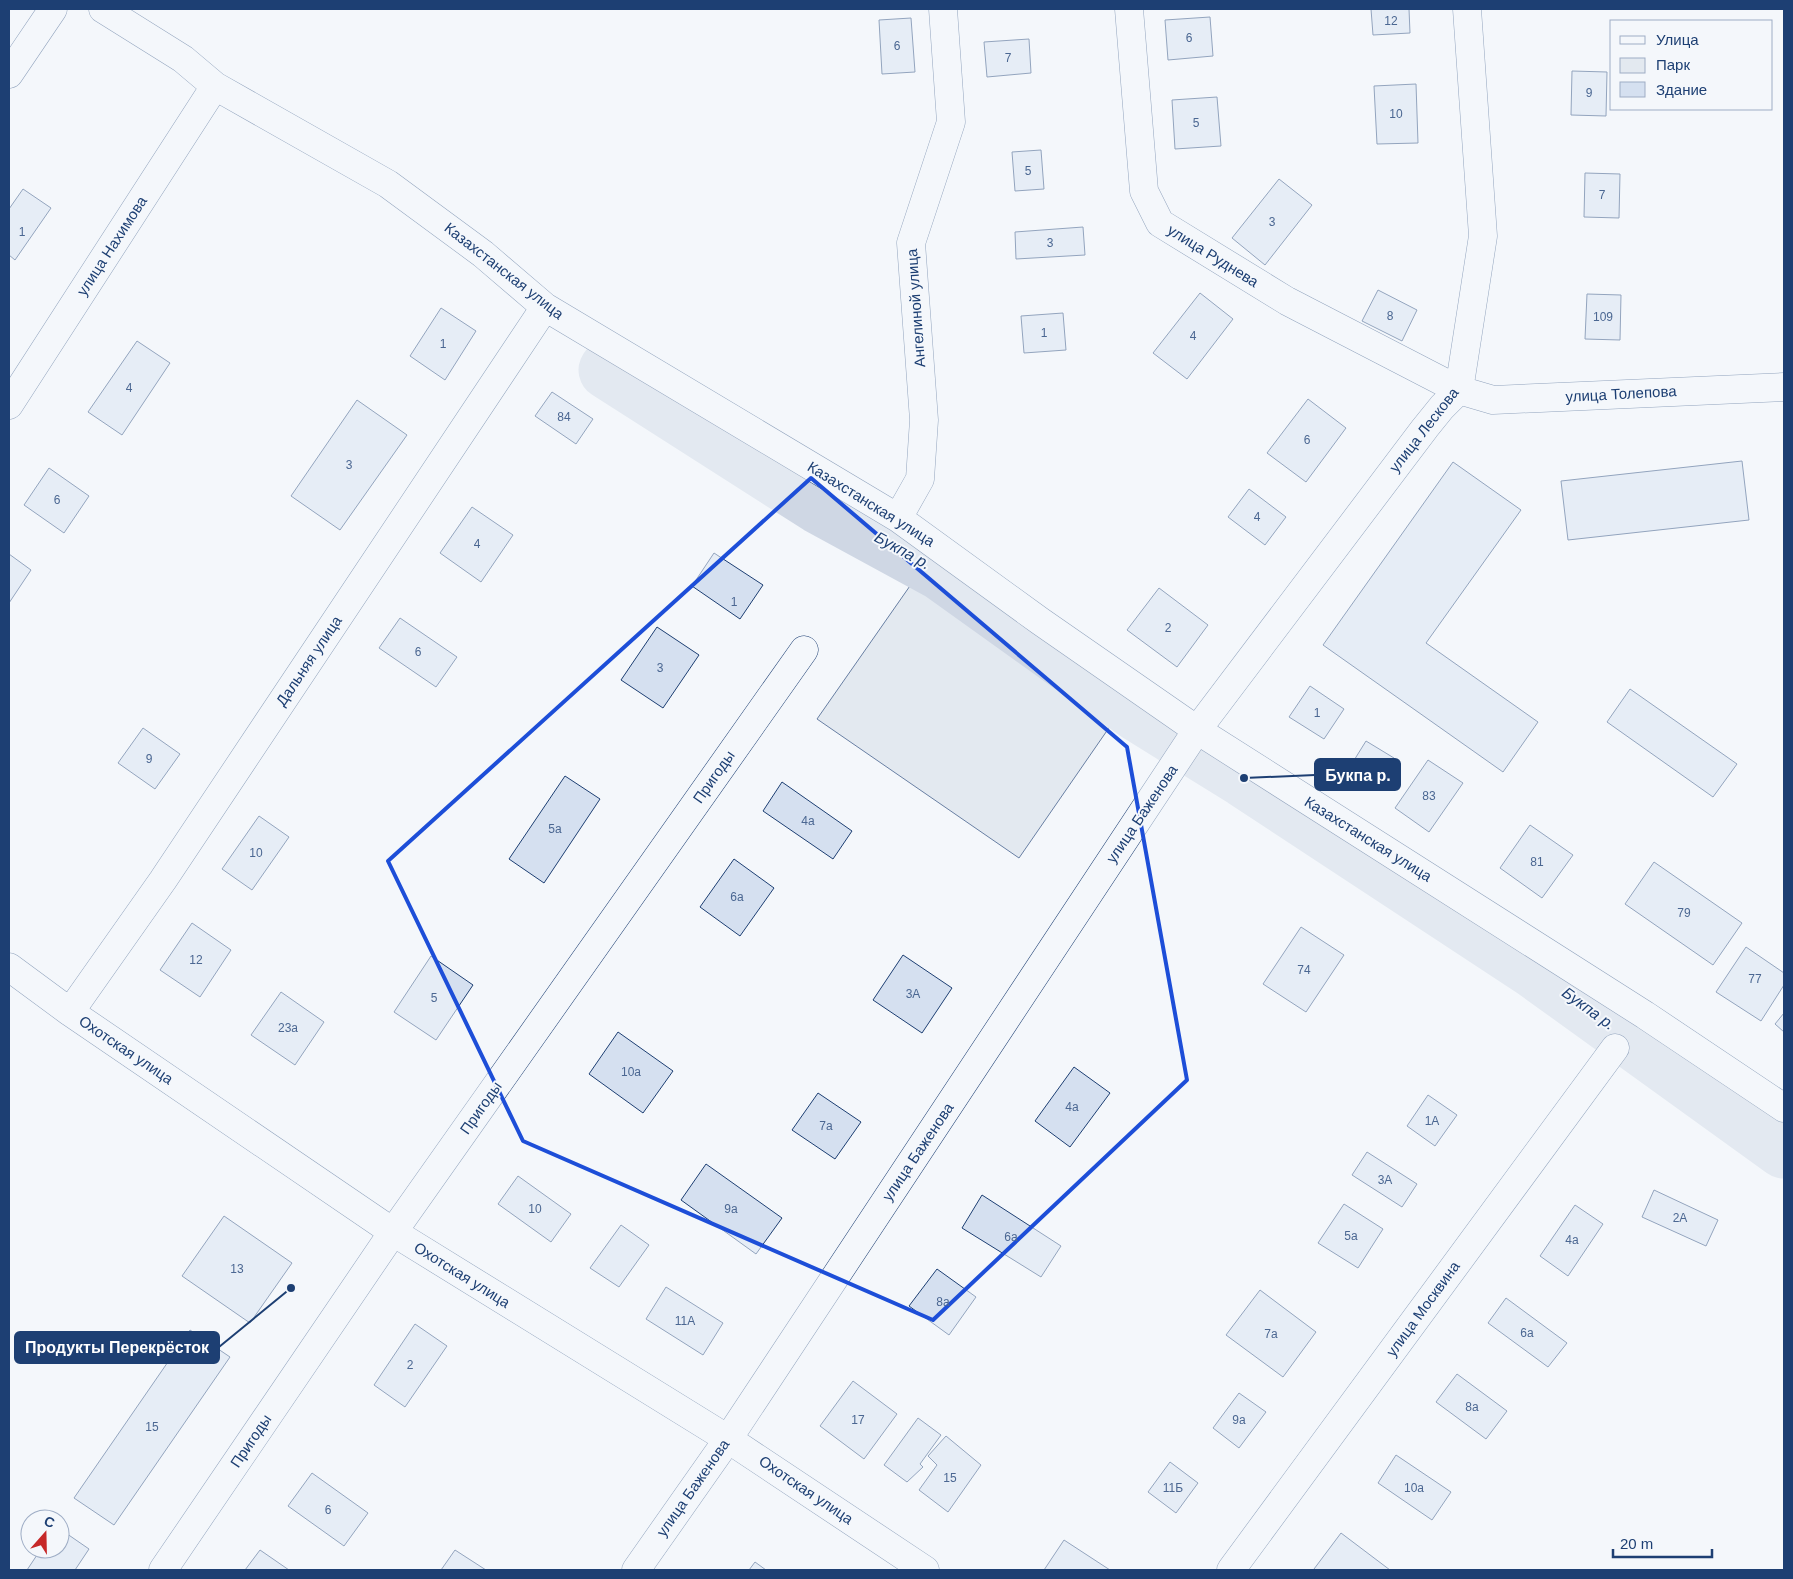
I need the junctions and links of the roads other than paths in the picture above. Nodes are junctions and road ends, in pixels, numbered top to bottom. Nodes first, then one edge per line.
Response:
1 (53, 9) edge
2 (103, 9) edge
3 (943, 9) edge
4 (1130, 9) edge
5 (1466, 9) edge
6 (9, 74) edge
7 (215, 86) junction
8 (545, 307) junction
9 (1784, 387) edge
10 (1459, 390) junction
11 (13, 392) edge
12 (898, 518) junction
13 (804, 650) dead end
14 (1197, 730) junction
15 (9, 967) edge
16 (70, 1012) junction
17 (1614, 1048) dead end
18 (1784, 1108) edge
19 (393, 1232) junction
20 (728, 1439) junction
21 (163, 1570) edge
22 (636, 1570) edge
23 (925, 1570) edge
24 (1230, 1570) edge

1 - 6 street
2 - 7 street, Казахстанская улица
3 - 12 street, Ангелиной улица
4 - 10 street, улица Руднева
5 - 10 street, улица Лескова
7 - 8 street, Казахстанская улица
7 - 11 street, улица Нахимова
8 - 12 street, Казахстанская улица
8 - 16 street, Дальняя улица
9 - 10 street, улица Толепова
10 - 14 street, улица Лескова
12 - 14 street, Казахстанская улица
13 - 19 street, Пригоды
14 - 18 street, Казахстанская улица
14 - 20 street, улица Баженова
15 - 16 street, Охотская улица
16 - 19 street, Охотская улица
17 - 24 street, улица Москвина
19 - 20 street, Охотская улица
19 - 21 street, Пригоды
20 - 22 street, улица Баженова
20 - 23 street, Охотская улица

